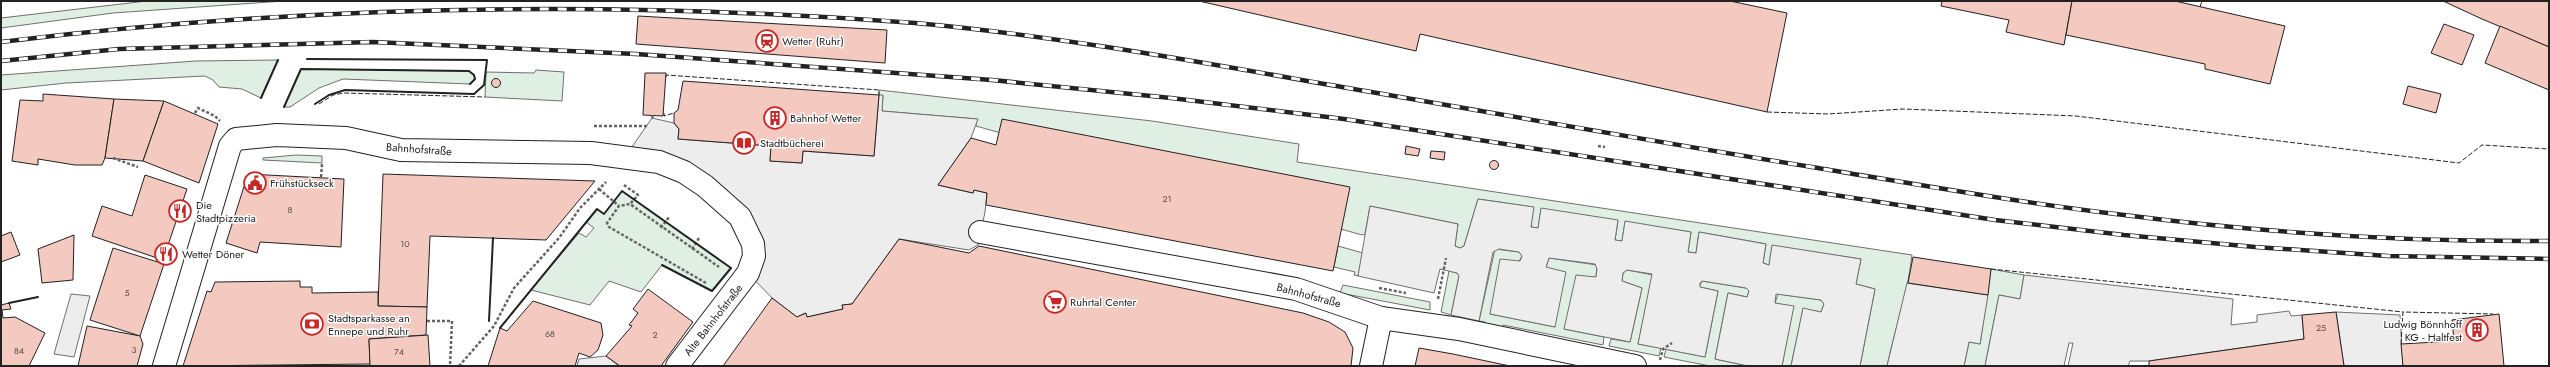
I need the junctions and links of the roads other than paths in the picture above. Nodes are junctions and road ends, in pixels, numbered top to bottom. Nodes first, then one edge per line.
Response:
1 (990, 234) dead end
2 (748, 273) joint
3 (1381, 318) junction
4 (164, 366) edge
5 (677, 366) edge
6 (1371, 366) edge
7 (1631, 366) edge

1 - 3 street, Bahnhofstraße
2 - 4 street, Bahnhofstraße
2 - 5 street, Alte Bahnhofstraße
3 - 6 street
3 - 7 street, Bahnhofstraße

